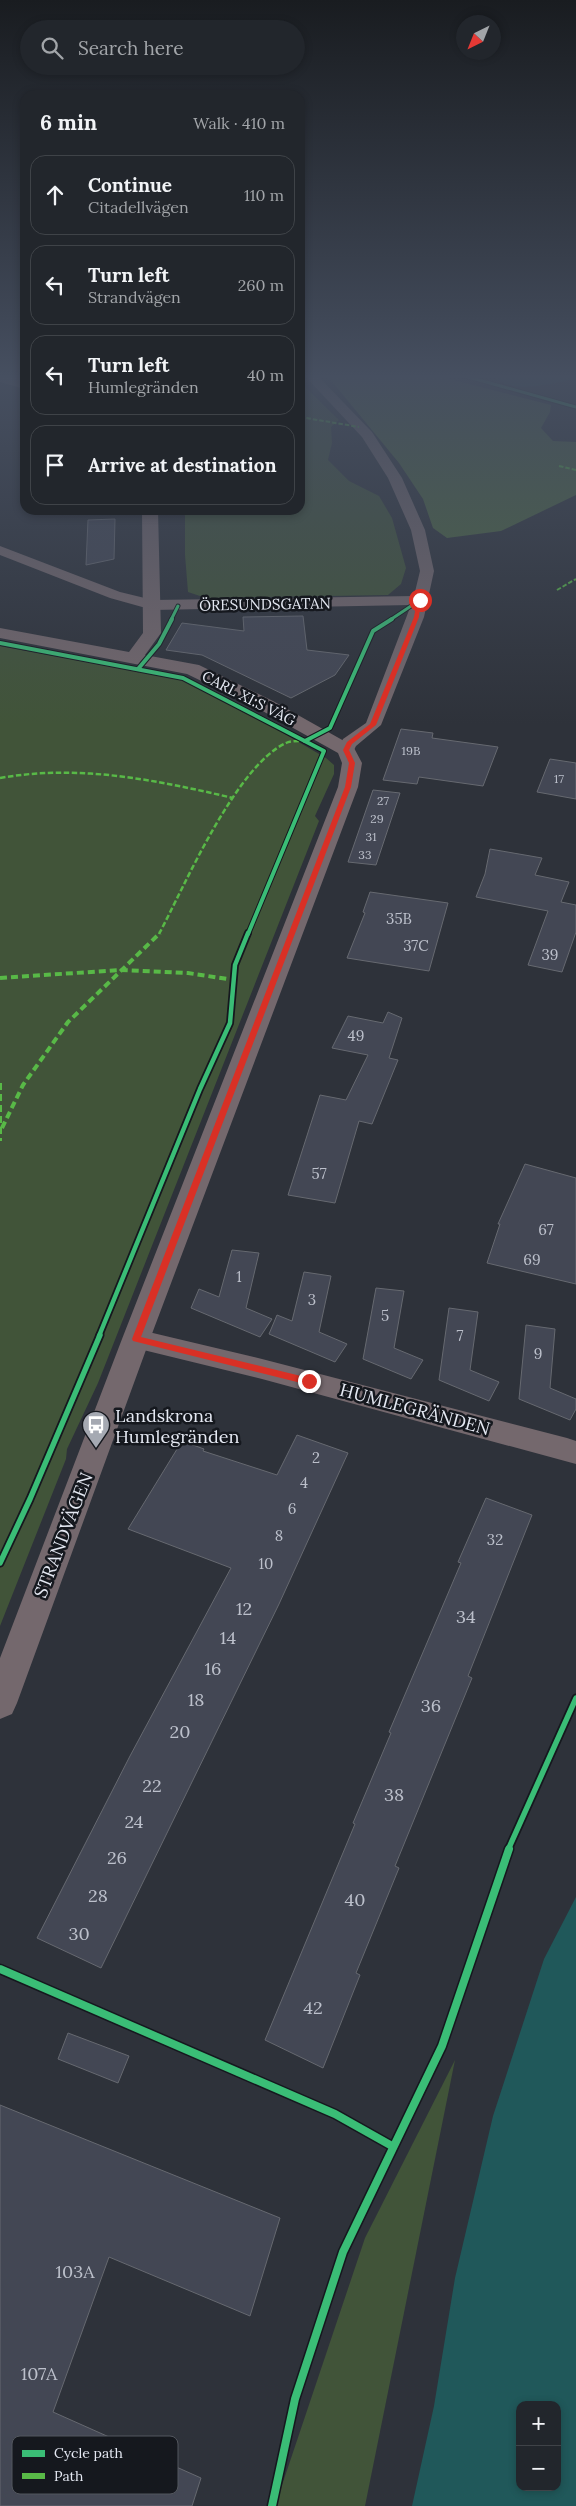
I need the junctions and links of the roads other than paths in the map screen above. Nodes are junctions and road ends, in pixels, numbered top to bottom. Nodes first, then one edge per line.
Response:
1 (400, 490) edge
2 (150, 515) edge
3 (0, 550) edge
4 (420, 600) junction
5 (153, 605) junction
6 (0, 634) edge
7 (134, 658) junction
8 (346, 750) junction
9 (136, 1339) junction
10 (576, 1454) edge
11 (0, 1703) edge

1 - 4 street
2 - 5 street
3 - 5 street, ÖRESUNDSGATAN
4 - 5 street, ÖRESUNDSGATAN
4 - 8 street
5 - 7 street
6 - 7 street, CARL XI:S VÄG
7 - 8 street, CARL XI:S VÄG
8 - 9 street, STRANDVÄGEN
9 - 10 street, HUMLEGRÄNDEN
9 - 11 street, STRANDVÄGEN

